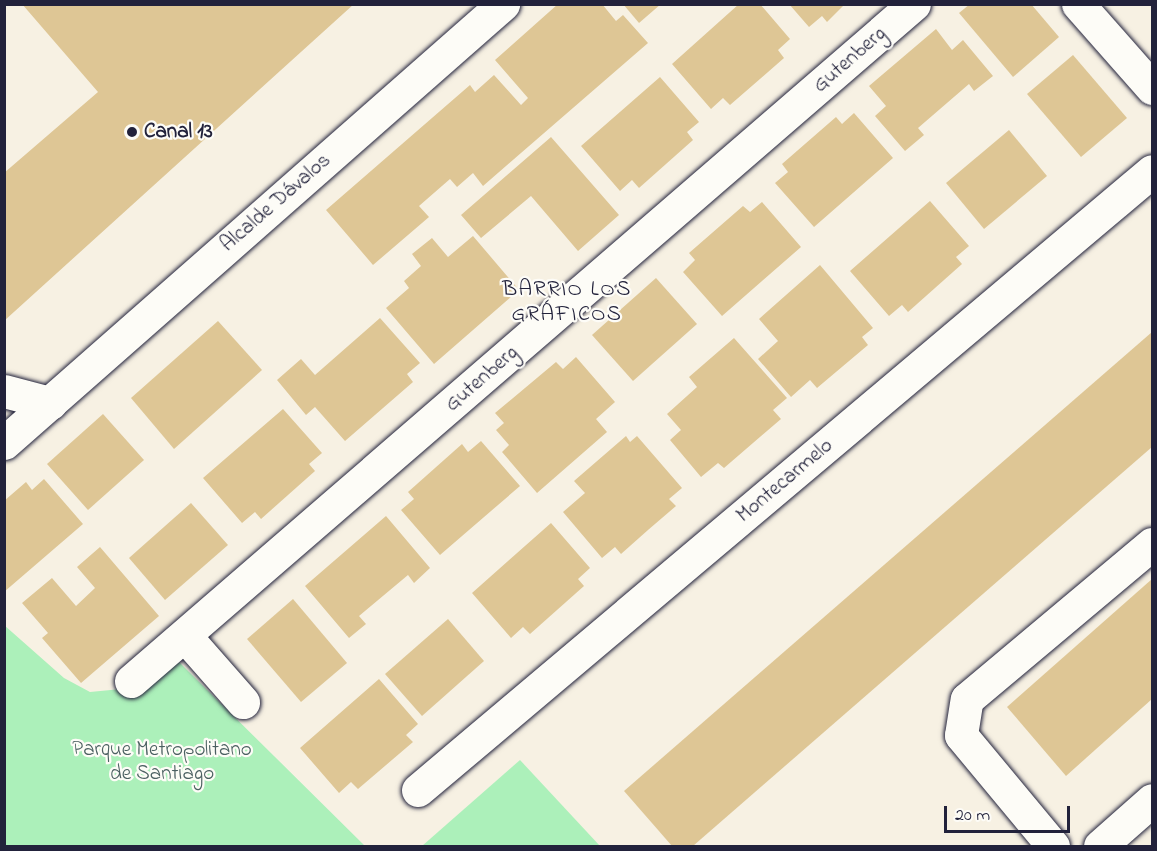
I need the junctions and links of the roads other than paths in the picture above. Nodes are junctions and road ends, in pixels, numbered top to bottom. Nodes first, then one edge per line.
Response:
1 (503, 4) edge
2 (914, 4) edge
3 (1078, 4) edge
4 (1152, 88) edge
5 (1152, 171) edge
6 (4, 391) edge
7 (50, 403) junction
8 (4, 443) edge
9 (1152, 544) edge
10 (185, 636) junction
11 (131, 681) dead end
12 (243, 702) dead end
13 (418, 790) dead end
14 (1152, 800) edge
15 (1053, 846) edge
16 (1100, 846) edge

1 - 7 street, Alcalde Dávalos
2 - 10 street, Gutenberg
3 - 4 street
5 - 13 street, Montecarmelo
6 - 7 street
7 - 8 street, Alcalde Dávalos
9 - 15 street
10 - 11 street, Gutenberg
10 - 12 street
14 - 16 street

